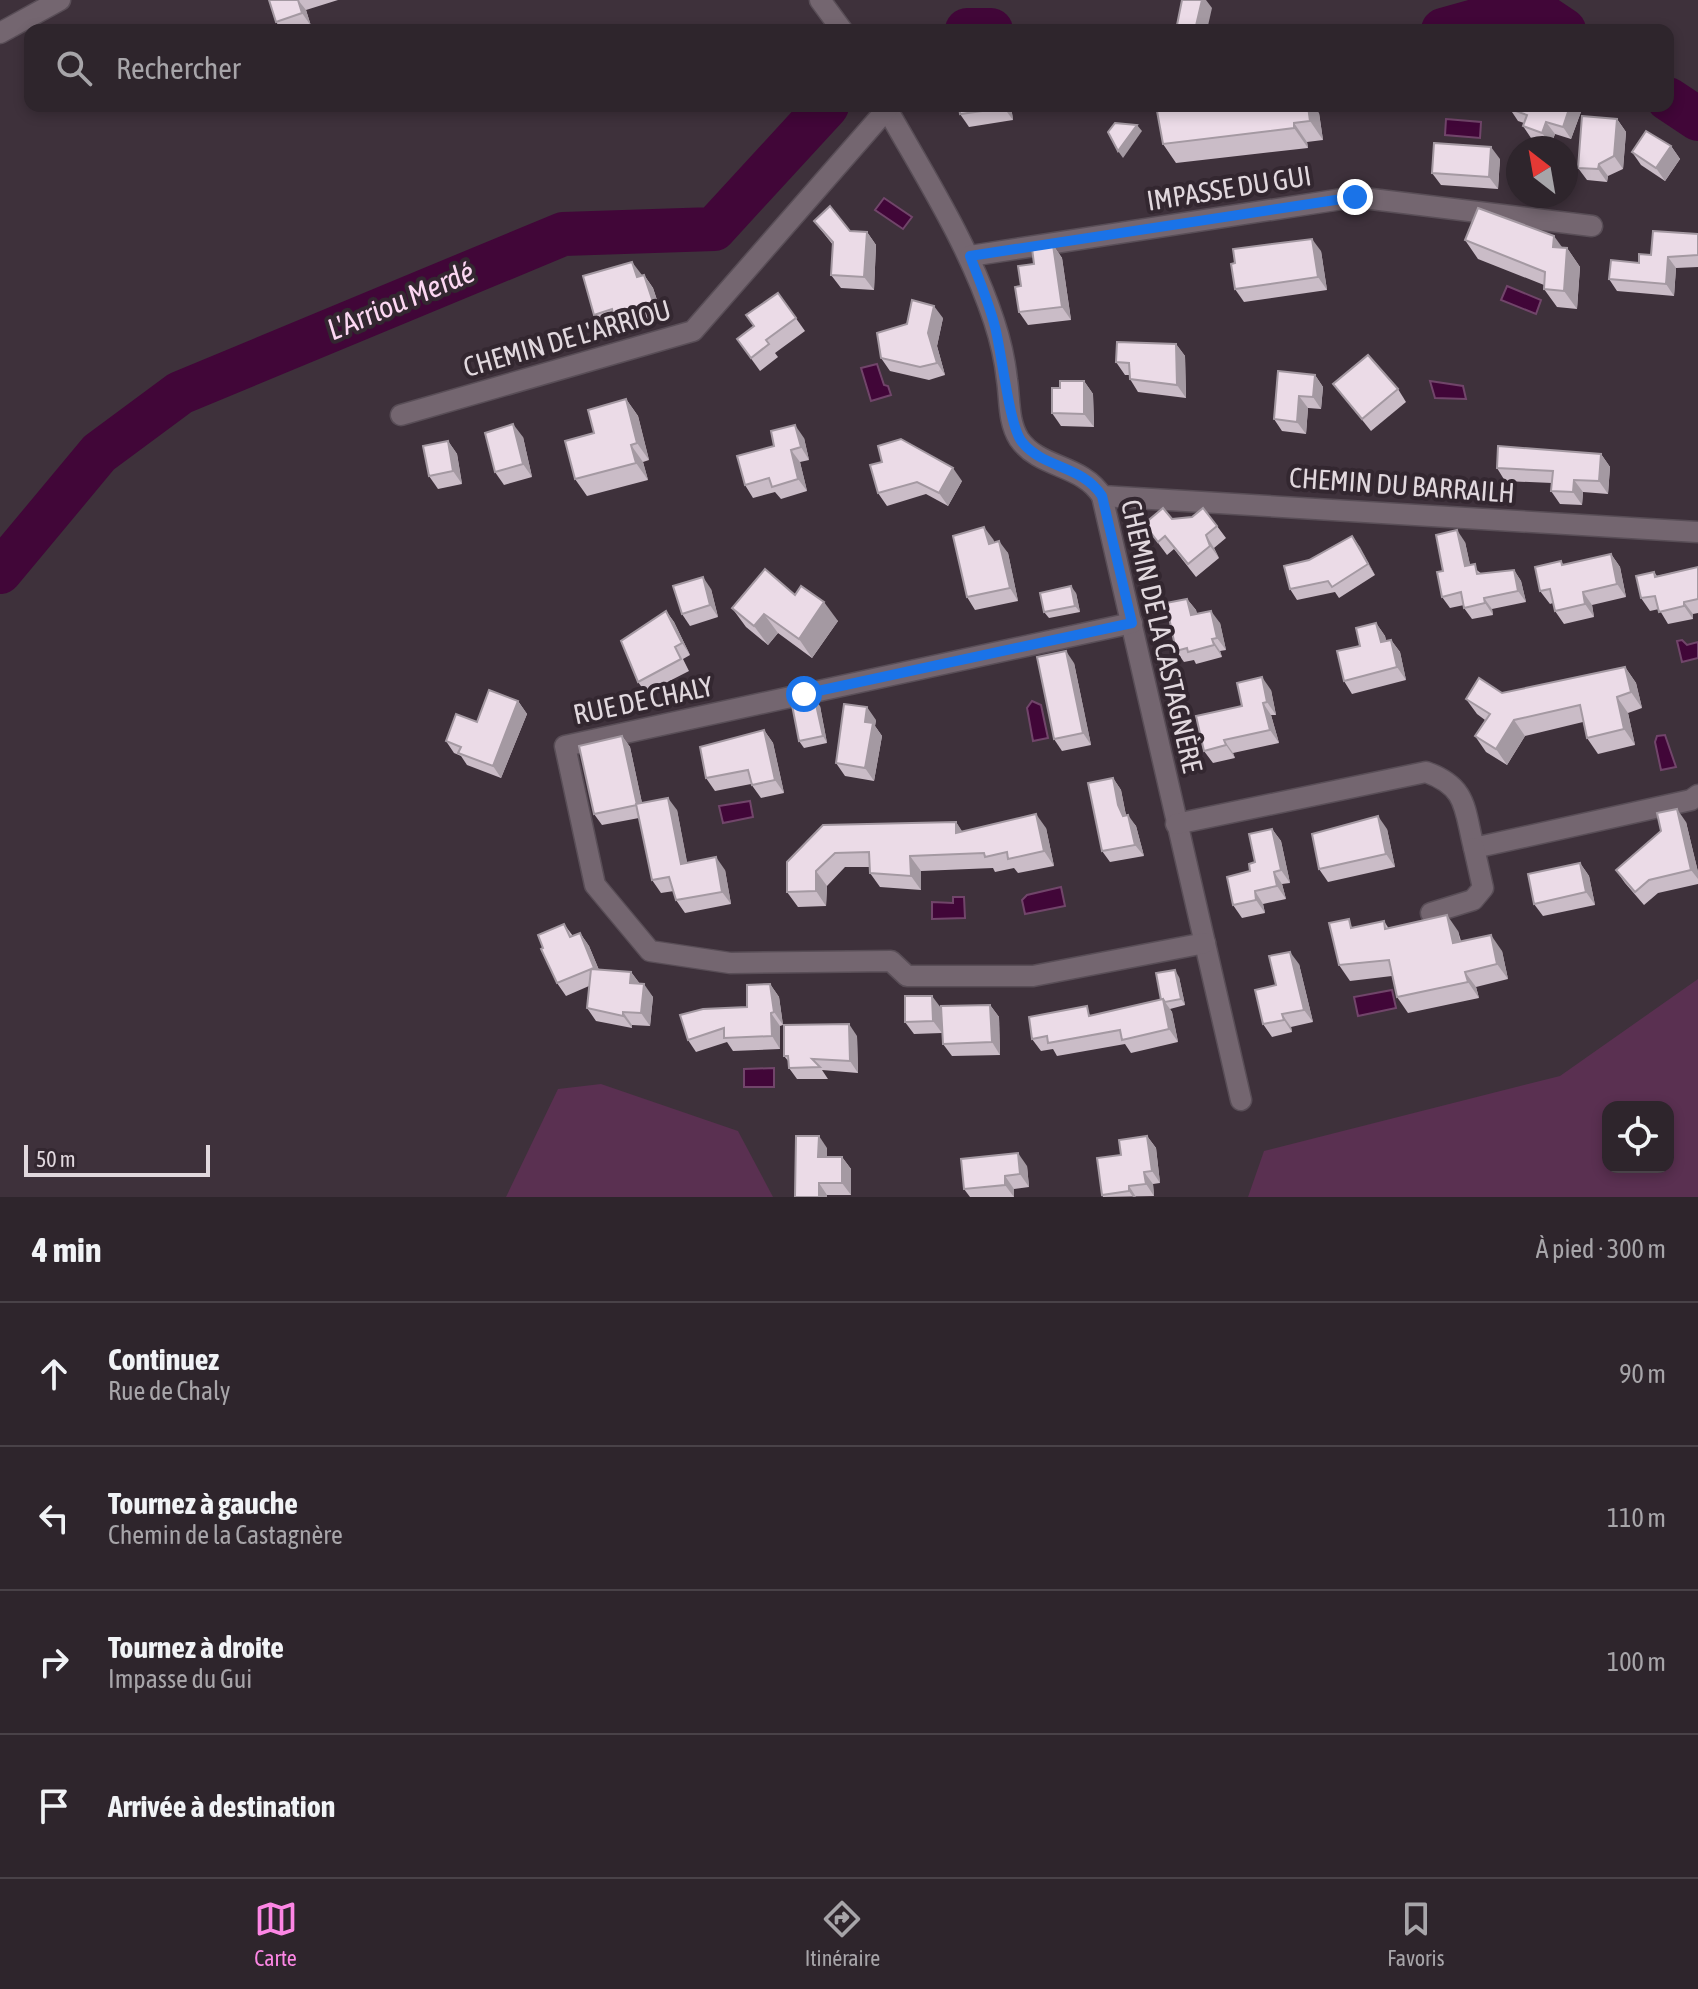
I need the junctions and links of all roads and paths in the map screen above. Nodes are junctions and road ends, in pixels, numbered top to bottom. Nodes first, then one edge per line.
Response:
1 (60, 0) edge
2 (820, 0) edge
3 (838, 24) edge
4 (0, 33) edge
5 (883, 112) edge
6 (888, 112) edge
7 (1592, 226) dead end
8 (970, 256) junction
9 (401, 415) dead end
10 (1102, 496) junction
11 (1698, 532) edge
12 (1132, 623) junction
13 (1698, 795) edge
14 (1176, 824) junction
15 (1474, 848) junction
16 (1431, 913) dead end
17 (1205, 943) junction
18 (1241, 1100) dead end

1 - 4 street
2 - 3 street
5 - 9 street, CHEMIN DE L'ARRIOU
6 - 8 street, CHEMIN DE LA CASTAGNÈRE
7 - 8 street, IMPASSE DU GUI
8 - 10 street, CHEMIN DE LA CASTAGNÈRE
10 - 11 street, CHEMIN DU BARRAILH
10 - 12 street, CHEMIN DE LA CASTAGNÈRE
12 - 14 street, CHEMIN DE LA CASTAGNÈRE
12 - 17 street, RUE DE CHALY
13 - 15 street
14 - 15 street
14 - 17 street, CHEMIN DE LA CASTAGNÈRE
15 - 16 street
17 - 18 street, CHEMIN DE LA CASTAGNÈRE

